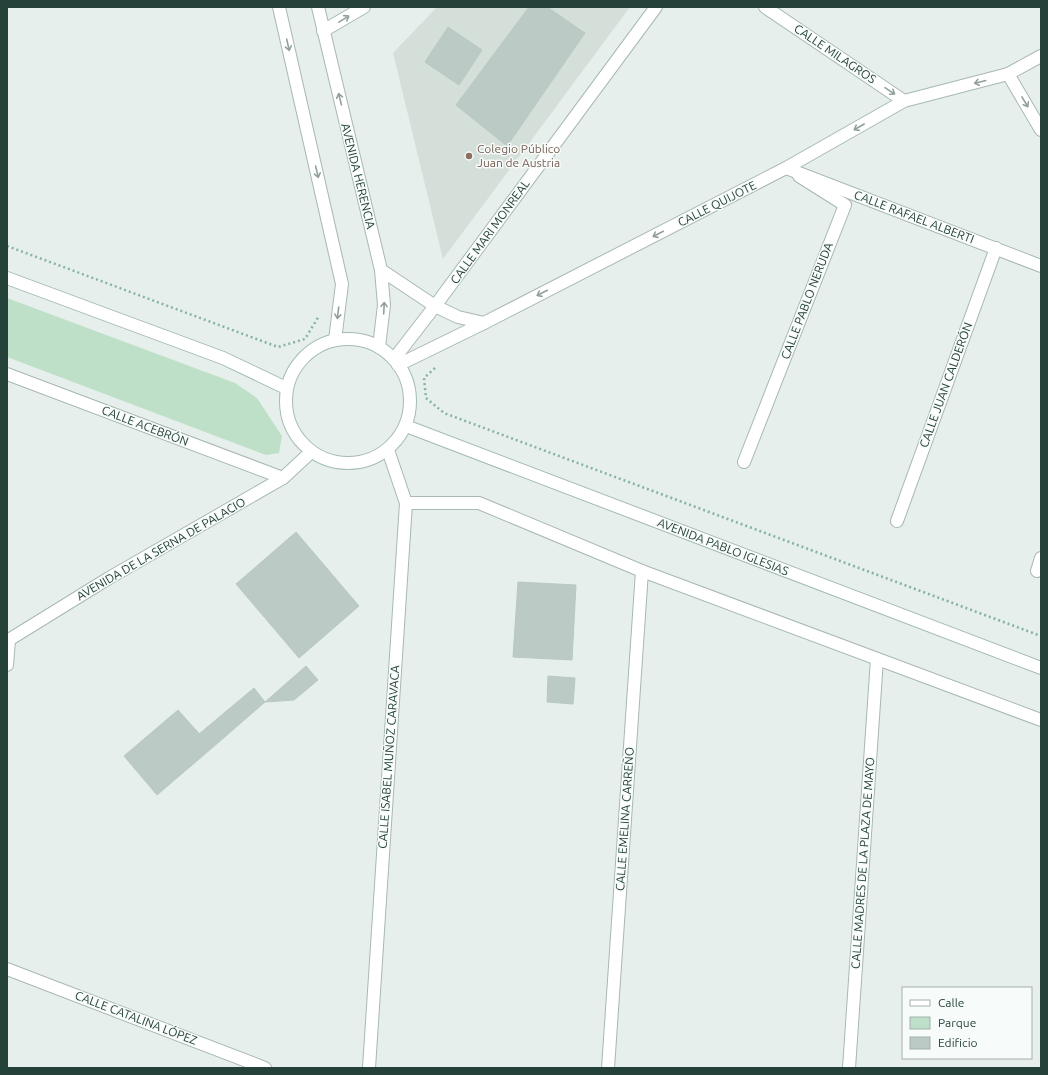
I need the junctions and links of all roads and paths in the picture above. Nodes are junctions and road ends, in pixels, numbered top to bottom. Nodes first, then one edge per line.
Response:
1 (279, 7) edge
2 (318, 7) edge
3 (364, 7) edge
4 (656, 7) edge
5 (765, 7) edge
6 (323, 31) junction
7 (1041, 56) edge
8 (1008, 74) junction
9 (904, 101) junction
10 (1041, 130) edge
11 (786, 168) junction
12 (7, 246) edge
13 (996, 248) junction
14 (1041, 266) edge
15 (381, 270) junction
16 (7, 278) edge
17 (339, 303) junction
18 (435, 306) junction
19 (484, 323) junction
20 (335, 340) junction
21 (439, 345) junction
22 (379, 347) junction
23 (396, 362) junction
24 (7, 374) edge
25 (286, 388) junction
26 (406, 426) junction
27 (388, 450) junction
28 (311, 452) junction
29 (744, 462) dead end
30 (283, 478) junction
31 (406, 503) junction
32 (897, 521) dead end
33 (1041, 558) edge
34 (642, 571) junction
35 (1037, 571) dead end
36 (1041, 636) edge
37 (8, 640) edge
38 (877, 658) junction
39 (7, 665) edge
40 (1041, 668) edge
41 (1041, 720) edge
42 (7, 969) edge
43 (265, 1068) edge
44 (369, 1068) edge
45 (608, 1068) edge
46 (849, 1068) edge

1 -> 17 street
2 - 6 street, AVENIDA HERENCIA
6 -> 3 street
4 - 18 street, CALLE MARI MONREAL
5 -> 9 street, CALLE MILAGROS
15 -> 6 street, AVENIDA HERENCIA
7 - 8 street, CALLE QUIJOTE
8 -> 9 street, CALLE QUIJOTE
8 -> 10 street
9 -> 11 street, CALLE QUIJOTE
11 - 13 street, CALLE RAFAEL ALBERTI
11 -> 19 street, CALLE QUIJOTE
11 - 29 street, CALLE PABLO NERUDA
12 - 17 path
13 - 14 street, CALLE RAFAEL ALBERTI
13 - 32 street, CALLE JUAN CALDERÓN
15 - 18 street
22 -> 15 street, AVENIDA HERENCIA
16 - 25 street
17 -> 20 street
18 - 19 street
18 - 23 street, CALLE MARI MONREAL
19 - 21 street, CALLE QUIJOTE
20 - 22 street
20 - 25 street
21 - 23 street, CALLE QUIJOTE
21 - 36 path
22 - 23 street
23 - 26 street
24 - 30 street, CALLE ACEBRÓN
25 - 28 street
26 - 27 street
26 - 40 street, AVENIDA PABLO IGLESIAS
27 - 28 street
27 - 31 street, CALLE ISABEL MUÑOZ CARAVACA
28 - 30 street, AVENIDA DE LA SERNA DE PALACIO
30 - 37 street, AVENIDA DE LA SERNA DE PALACIO
31 - 34 street
31 - 44 street, CALLE ISABEL MUÑOZ CARAVACA
33 - 35 street
34 - 38 street
34 - 45 street, CALLE EMELINA CARREÑO
37 - 39 street
38 - 41 street
38 - 46 street, CALLE MADRES DE LA PLAZA DE MAYO
42 - 43 street, CALLE CATALINA LÓPEZ

